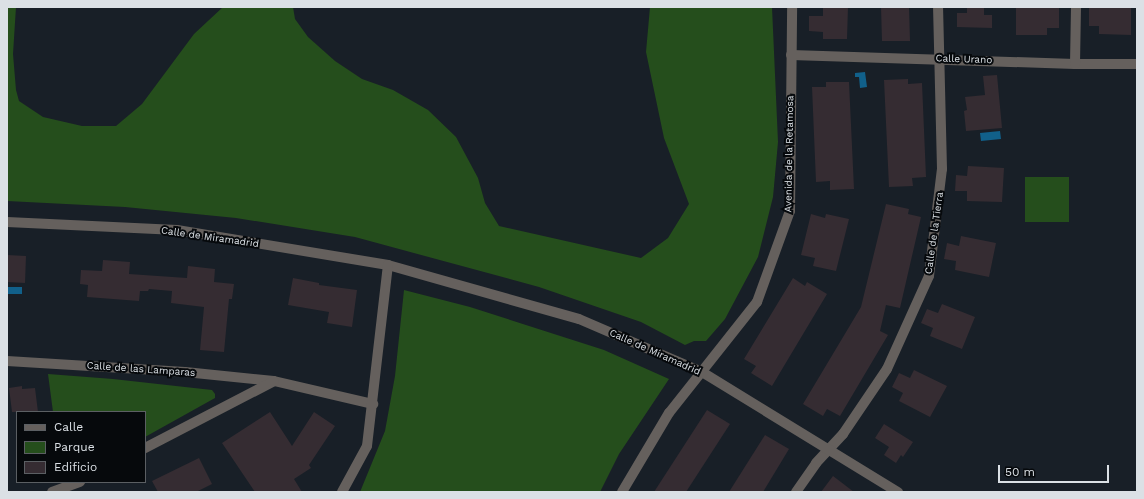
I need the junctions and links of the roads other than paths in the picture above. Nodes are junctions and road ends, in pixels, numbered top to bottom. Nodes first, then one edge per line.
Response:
1 (792, 7) edge
2 (938, 7) edge
3 (1076, 7) edge
4 (791, 54) junction
5 (938, 58) junction
6 (1075, 64) junction
7 (1137, 64) edge
8 (7, 222) edge
9 (388, 265) junction
10 (7, 361) edge
11 (702, 372) junction
12 (274, 381) junction
13 (372, 404) junction
14 (146, 447) edge
15 (829, 450) junction
16 (77, 483) edge
17 (52, 492) edge
18 (342, 492) edge
19 (622, 492) edge
20 (796, 492) edge
21 (898, 492) edge

1 - 4 street, Avenida de la Retamosa
2 - 5 street, Calle de la Tierra
3 - 6 street
4 - 5 street, Calle Urano
4 - 11 street, Avenida de la Retamosa
5 - 6 street, Calle Urano
5 - 15 street, Calle de la Tierra
6 - 7 street, Calle Urano
8 - 9 street, Calle de Miramadrid
9 - 11 street, Calle de Miramadrid
9 - 13 street
10 - 12 street, Calle de las Lamparas
11 - 15 street, Calle de Miramadrid
11 - 19 street, Avenida de la Retamosa
12 - 13 street, Calle de las Lamparas
12 - 14 street
13 - 18 street
15 - 20 street, Calle de la Tierra
15 - 21 street, Calle de Miramadrid
16 - 17 street

